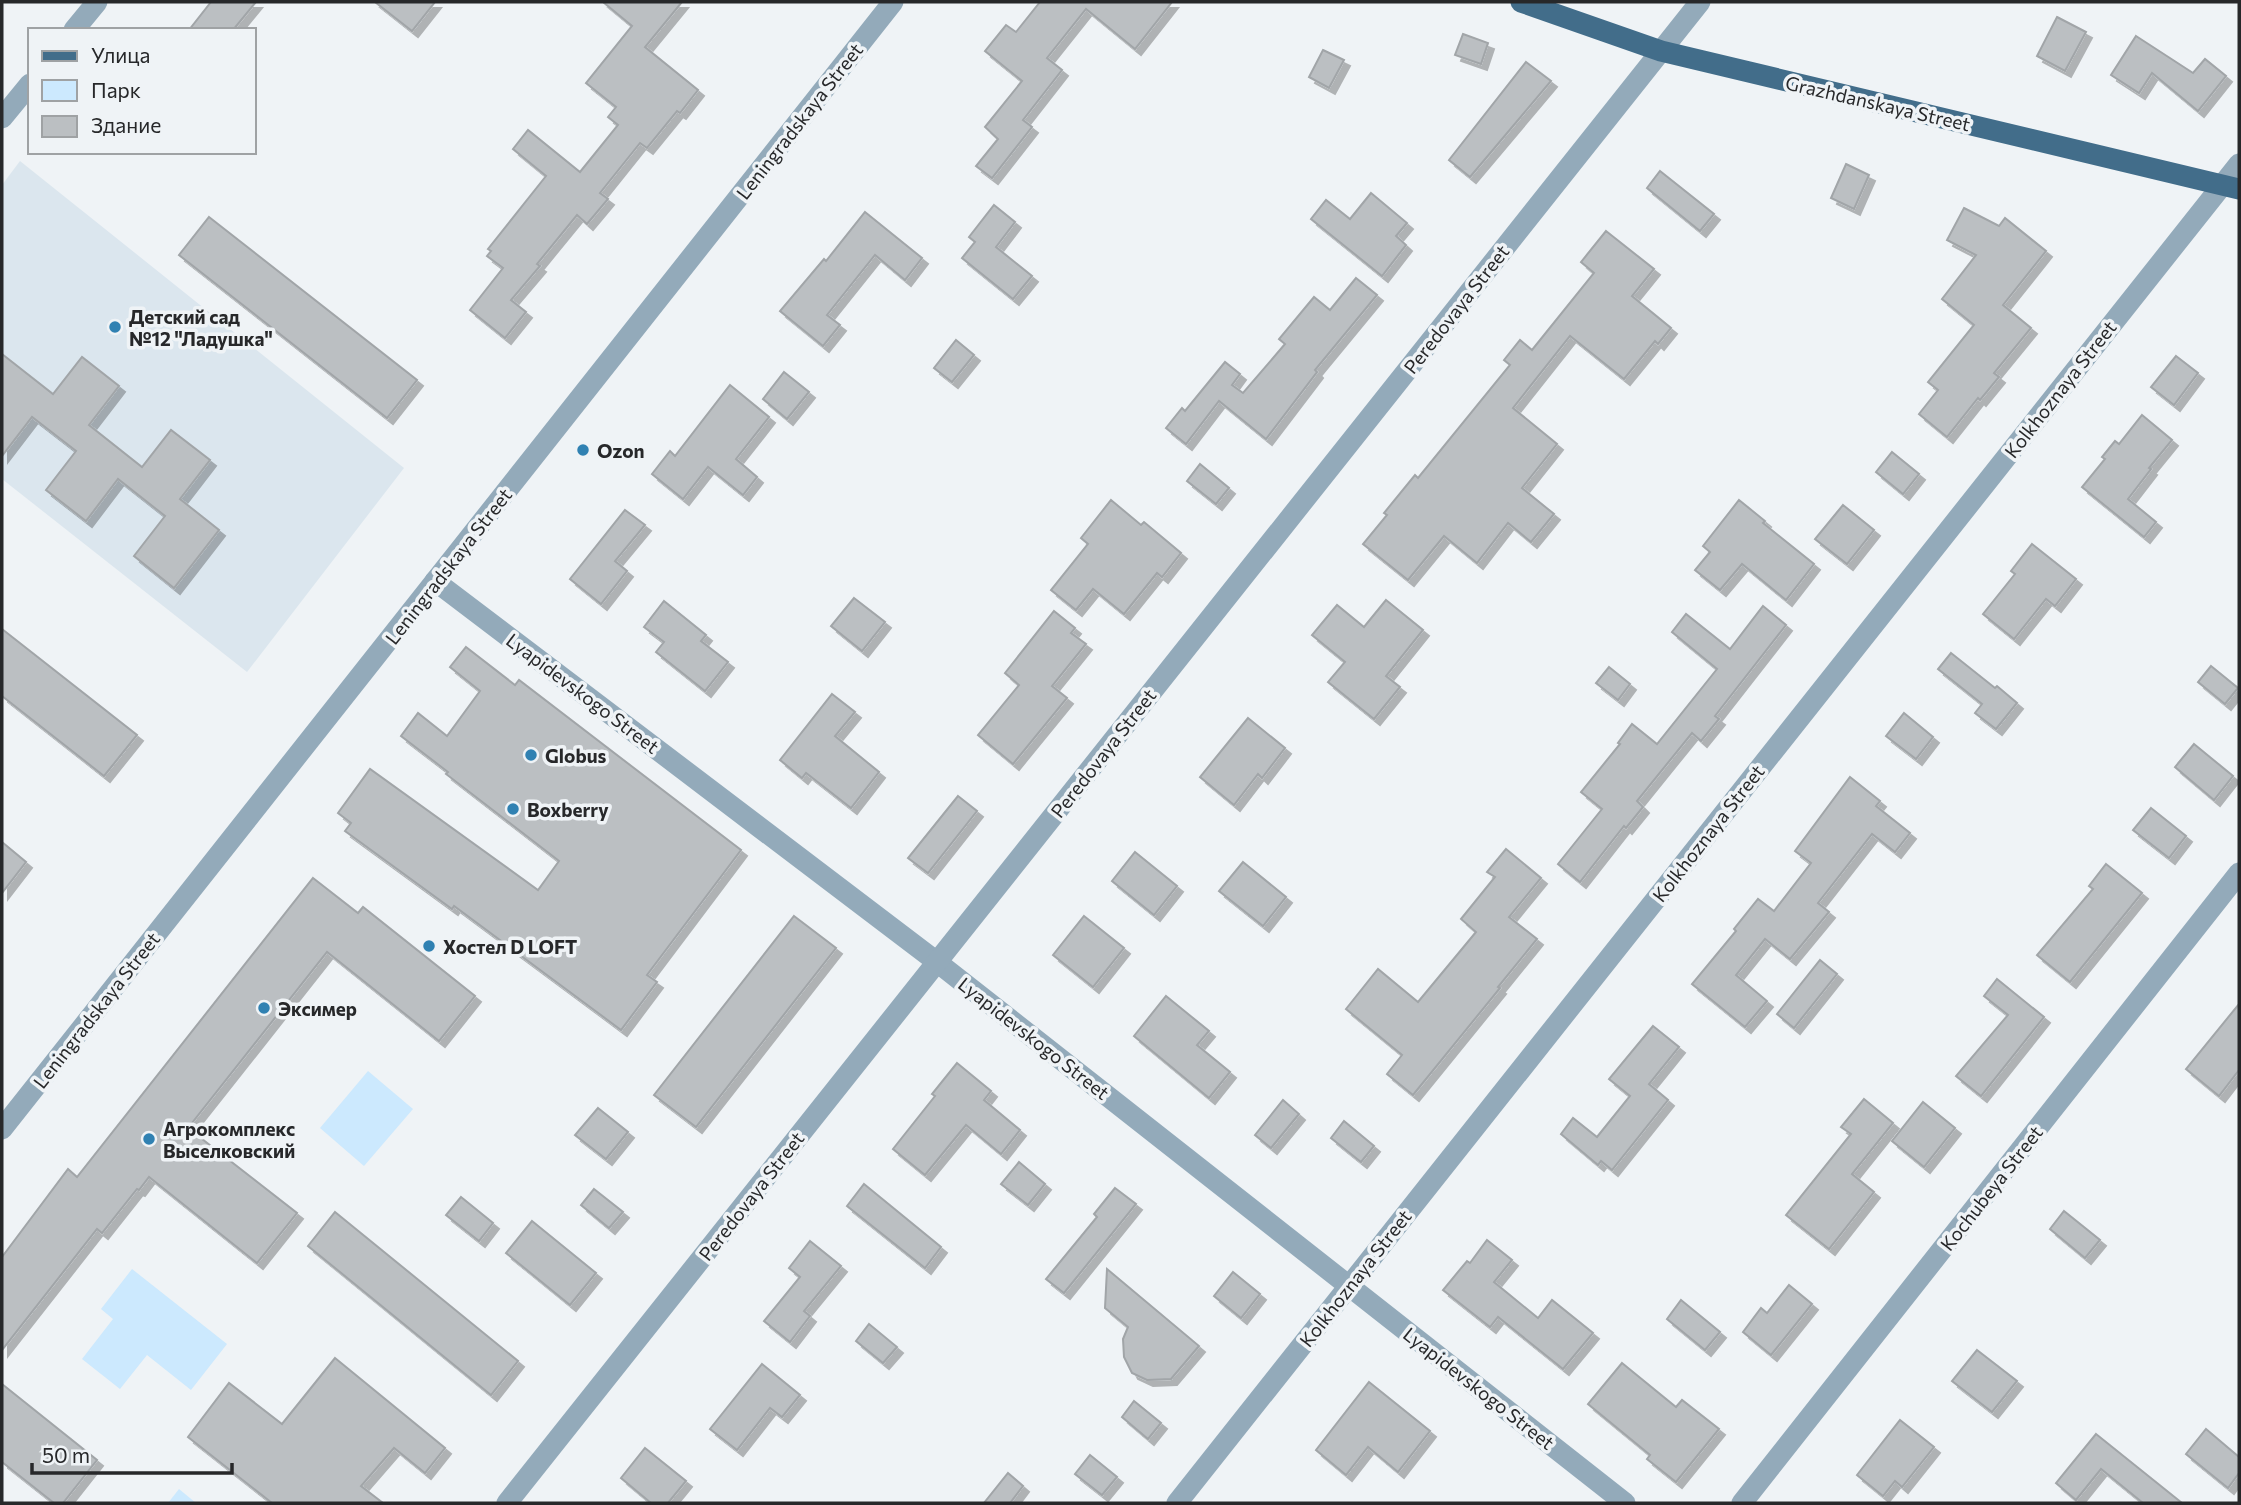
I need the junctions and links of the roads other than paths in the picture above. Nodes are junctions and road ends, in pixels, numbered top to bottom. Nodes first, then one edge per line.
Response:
1 (97, 2) edge
2 (894, 2) edge
3 (1521, 2) edge
4 (1700, 2) edge
5 (76, 28) edge
6 (1661, 51) junction
7 (28, 86) edge
8 (2, 118) edge
9 (2239, 164) edge
10 (2231, 187) edge
11 (435, 581) junction
12 (2239, 873) edge
13 (937, 962) junction
14 (2, 1129) edge
15 (1349, 1285) junction
16 (507, 1503) edge
17 (1177, 1503) edge
18 (1625, 1503) edge
19 (1742, 1503) edge

1 - 5 street
2 - 11 street, Leningradskaya Street
3 - 6 main road, Grazhdanskaya Street
4 - 6 street, Peredovaya Street
6 - 10 main road, Grazhdanskaya Street
6 - 13 street, Peredovaya Street
7 - 8 street
9 - 10 street, Kolkhoznaya Street
10 - 15 street, Kolkhoznaya Street
11 - 13 street, Lyapidevskogo Street
11 - 14 street, Leningradskaya Street
12 - 19 street, Kochubeya Street
13 - 15 street, Lyapidevskogo Street
13 - 16 street, Peredovaya Street
15 - 17 street, Kolkhoznaya Street
15 - 18 street, Lyapidevskogo Street

